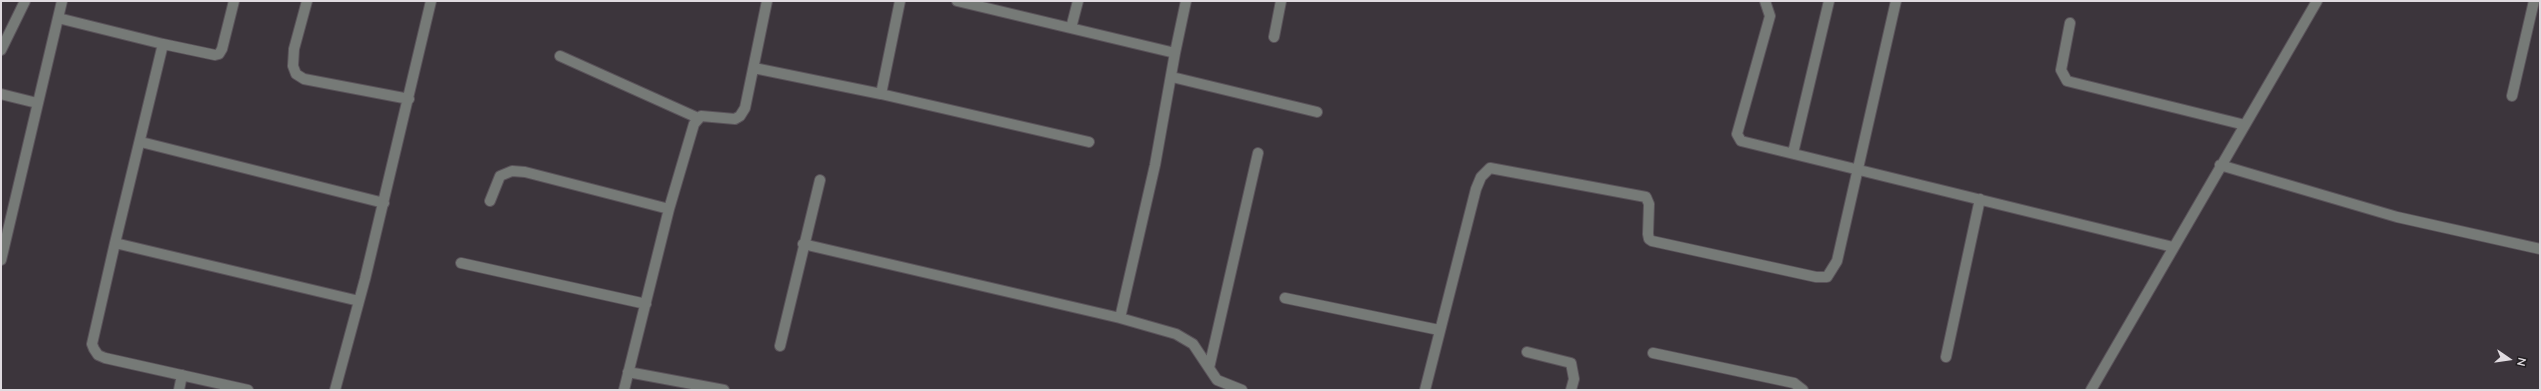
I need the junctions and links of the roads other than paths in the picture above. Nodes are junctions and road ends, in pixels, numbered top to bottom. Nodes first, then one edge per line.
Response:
1 (25, 1) edge
2 (62, 1) edge
3 (234, 1) edge
4 (307, 1) edge
5 (431, 1) edge
6 (767, 1) edge
7 (900, 1) edge
8 (957, 1) edge
9 (1078, 1) edge
10 (1186, 1) edge
11 (1281, 1) edge
12 (1765, 1) edge
13 (1829, 1) edge
14 (1896, 1) edge
15 (2317, 1) edge
16 (2534, 1) edge
17 (968, 2) edge
18 (58, 18) junction
19 (2070, 23) dead end
20 (1071, 28) junction
21 (1274, 37) dead end
22 (163, 44) junction
23 (1, 50) edge
24 (1175, 53) junction
25 (560, 56) dead end
26 (754, 68) junction
27 (1172, 77) junction
28 (1, 94) edge
29 (881, 94) junction
30 (2512, 96) dead end
31 (409, 99) junction
32 (37, 103) junction
33 (1318, 112) dead end
34 (698, 118) junction
35 (2244, 125) junction
36 (141, 142) junction
37 (1089, 142) dead end
38 (1258, 153) dead end
39 (1793, 153) junction
40 (2220, 165) junction
41 (1857, 169) junction
42 (820, 180) dead end
43 (1980, 199) junction
44 (490, 201) dead end
45 (384, 203) junction
46 (669, 209) junction
47 (115, 243) junction
48 (804, 244) junction
49 (2173, 247) junction
50 (2540, 249) edge
51 (1, 260) edge
52 (461, 263) dead end
53 (1284, 298) dead end
54 (359, 301) junction
55 (646, 304) junction
56 (1120, 318) junction
57 (1439, 330) junction
58 (780, 346) dead end
59 (1527, 352) dead end
60 (1653, 353) dead end
61 (1946, 356) dead end
62 (1209, 368) junction
63 (628, 372) junction
64 (182, 375) junction
65 (179, 390) edge
66 (247, 390) edge
67 (335, 390) edge
68 (624, 390) edge
69 (724, 390) edge
70 (1242, 390) edge
71 (1425, 390) edge
72 (1571, 390) edge
73 (1803, 390) edge
74 (2091, 390) edge

1 - 23 street
2 - 18 street
3 - 22 street
4 - 31 street
5 - 31 street
6 - 26 street
7 - 29 street
8 - 17 street
9 - 20 street
10 - 24 street
11 - 21 street
12 - 39 street
13 - 39 street
14 - 41 street
15 - 35 street
16 - 30 street
17 - 20 street
18 - 22 street
18 - 32 street
19 - 35 street
20 - 24 street
22 - 36 street
24 - 27 street
25 - 34 street
26 - 29 street
26 - 34 street
27 - 33 street
27 - 56 street
28 - 32 street
29 - 37 street
31 - 45 street
32 - 51 street
34 - 46 street
35 - 40 street
36 - 45 street
36 - 47 street
38 - 62 street
39 - 41 street
40 - 49 street
40 - 50 street
41 - 43 street
41 - 57 street
42 - 48 street
43 - 49 street
43 - 61 street
44 - 46 street
45 - 54 street
46 - 55 street
47 - 54 street
47 - 64 street
48 - 56 street
48 - 58 street
49 - 74 street
52 - 55 street
53 - 57 street
54 - 67 street
55 - 63 street
56 - 62 street
57 - 71 street
59 - 72 street
60 - 73 street
62 - 70 street
63 - 68 street
63 - 69 street
64 - 65 street
64 - 66 street

